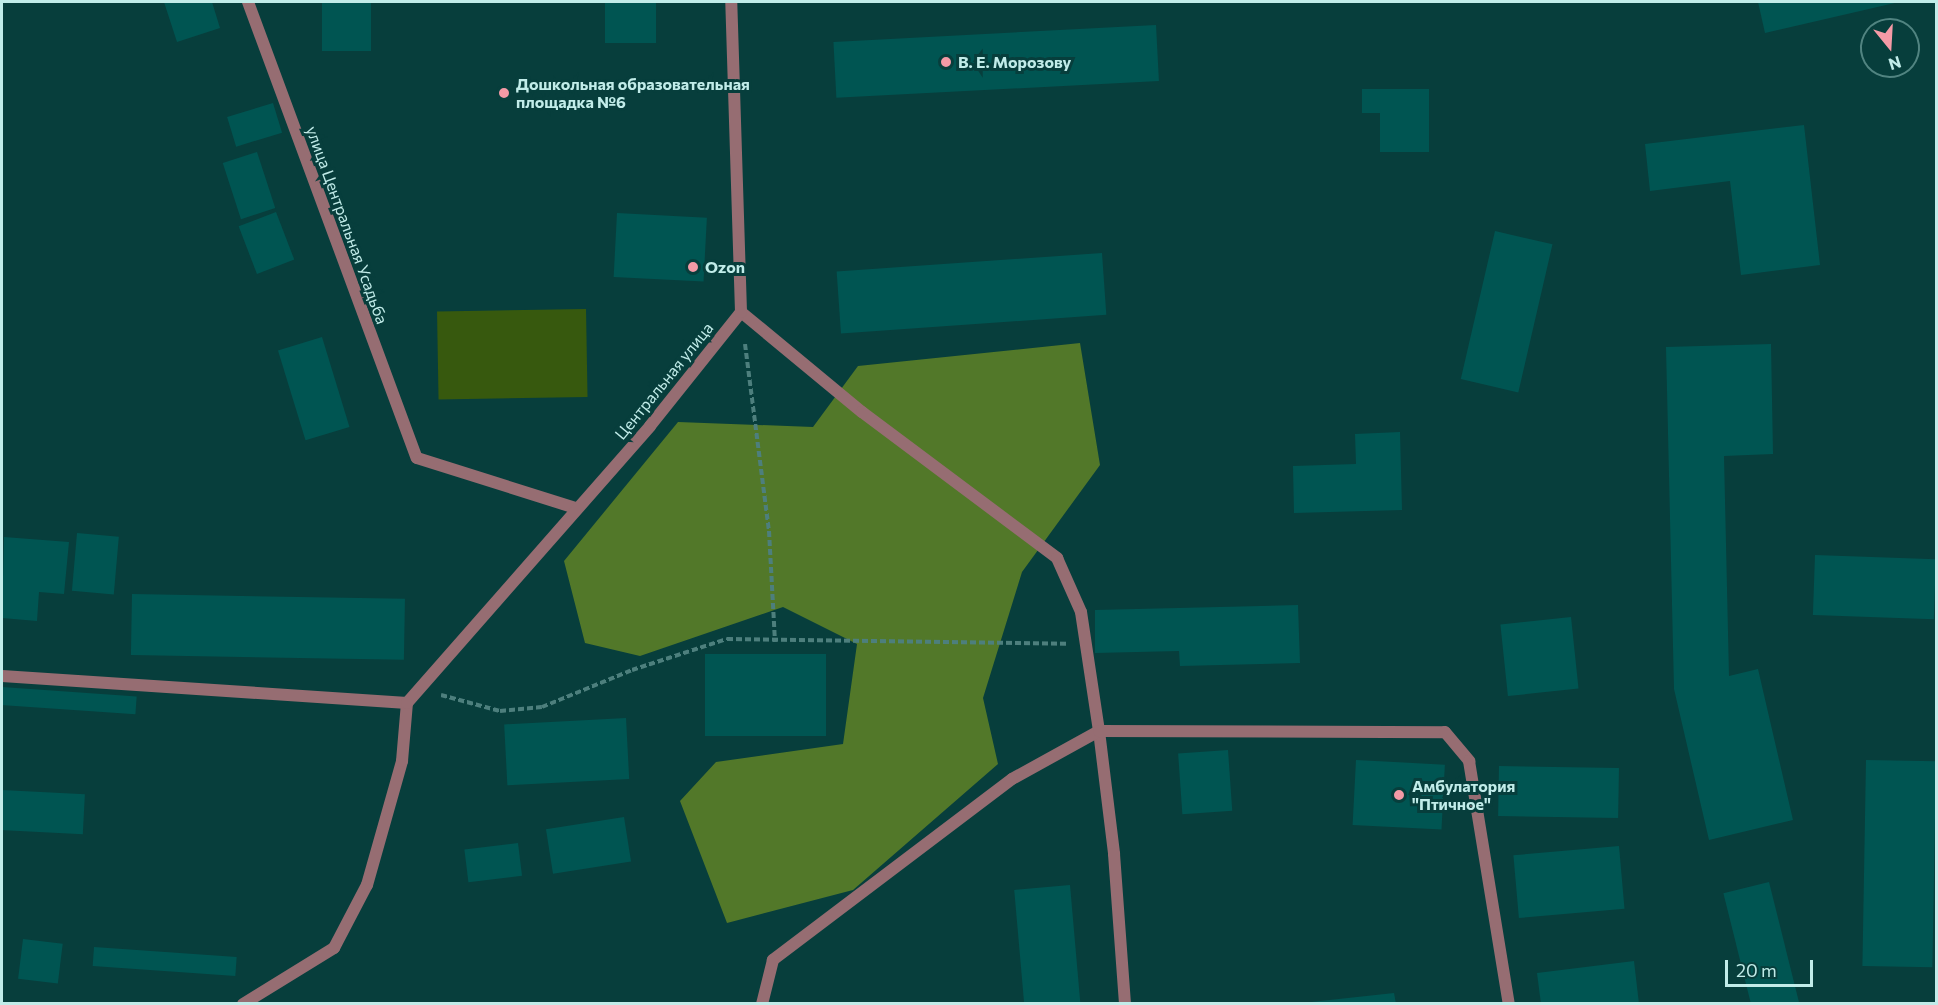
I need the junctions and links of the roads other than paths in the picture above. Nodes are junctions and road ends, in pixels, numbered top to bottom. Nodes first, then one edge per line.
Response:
1 (248, 2) edge
2 (730, 2) edge
3 (741, 312) junction
4 (576, 508) junction
5 (2, 676) edge
6 (407, 703) junction
7 (1099, 731) junction
8 (243, 1004) edge
9 (762, 1004) edge
10 (1125, 1004) edge
11 (1509, 1004) edge

1 - 4 street, улица Центральная Усадьба
2 - 3 street
3 - 4 street, Центральная улица
3 - 7 street
4 - 6 street, Центральная улица
5 - 6 street
6 - 8 street
7 - 9 street
7 - 10 street
7 - 11 street

